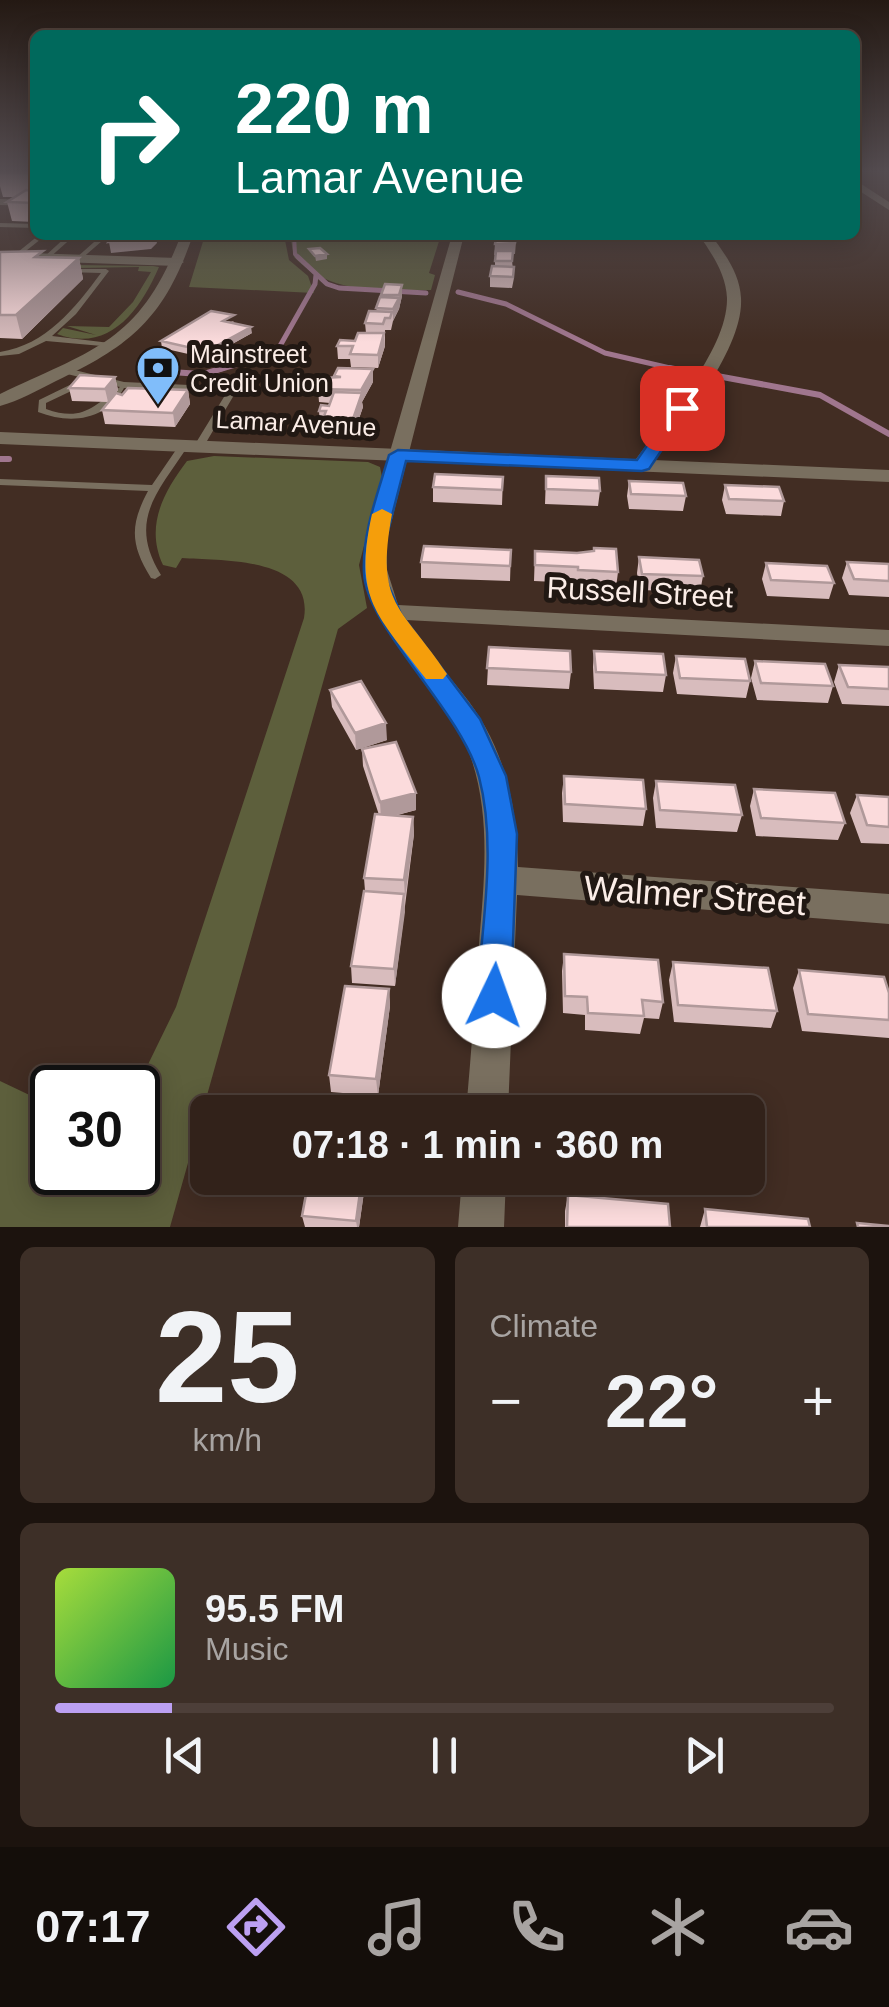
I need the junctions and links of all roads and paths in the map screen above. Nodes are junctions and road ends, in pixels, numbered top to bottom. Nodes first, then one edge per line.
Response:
1 (35, 240) edge
2 (66, 240) edge
3 (100, 240) edge
4 (186, 240) edge
5 (457, 240) edge
6 (709, 240) edge
7 (8, 257) edge
8 (46, 258) junction
9 (77, 259) junction
10 (177, 262) junction
11 (44, 338) junction
12 (110, 345) junction
13 (0, 354) edge
14 (62, 370) junction
15 (109, 381) junction
16 (89, 392) edge
17 (0, 400) edge
18 (54, 414) junction
19 (0, 438) edge
20 (191, 446) junction
21 (398, 455) junction
22 (642, 465) junction
23 (889, 476) edge
24 (0, 482) edge
25 (156, 488) junction
26 (154, 575) dead end
27 (388, 612) junction
28 (889, 638) edge
29 (501, 880) junction
30 (889, 909) edge
31 (489, 1095) edge
32 (483, 1195) edge
33 (481, 1227) edge

1 - 7 lane
2 - 8 lane
3 - 9 lane
4 - 10 street
5 - 21 street
6 - 22 street
7 - 8 street
8 - 9 street
9 - 10 street
9 - 11 lane
10 - 12 street
11 - 12 lane
11 - 13 lane
12 - 14 street
14 - 15 lane
14 - 17 street
15 - 16 lane
15 - 18 lane
15 - 18 lane
15 - 18 lane
15 - 20 lane
19 - 20 street, Lamar Avenue
20 - 21 street, Lamar Avenue
20 - 25 lane
21 - 22 street, Lamar Avenue
21 - 27 street
22 - 23 street, Lamar Avenue
24 - 25 lane
25 - 26 lane
27 - 28 street, Russell Street
27 - 29 street
29 - 30 street, Walmer Street
29 - 31 street
32 - 33 street

